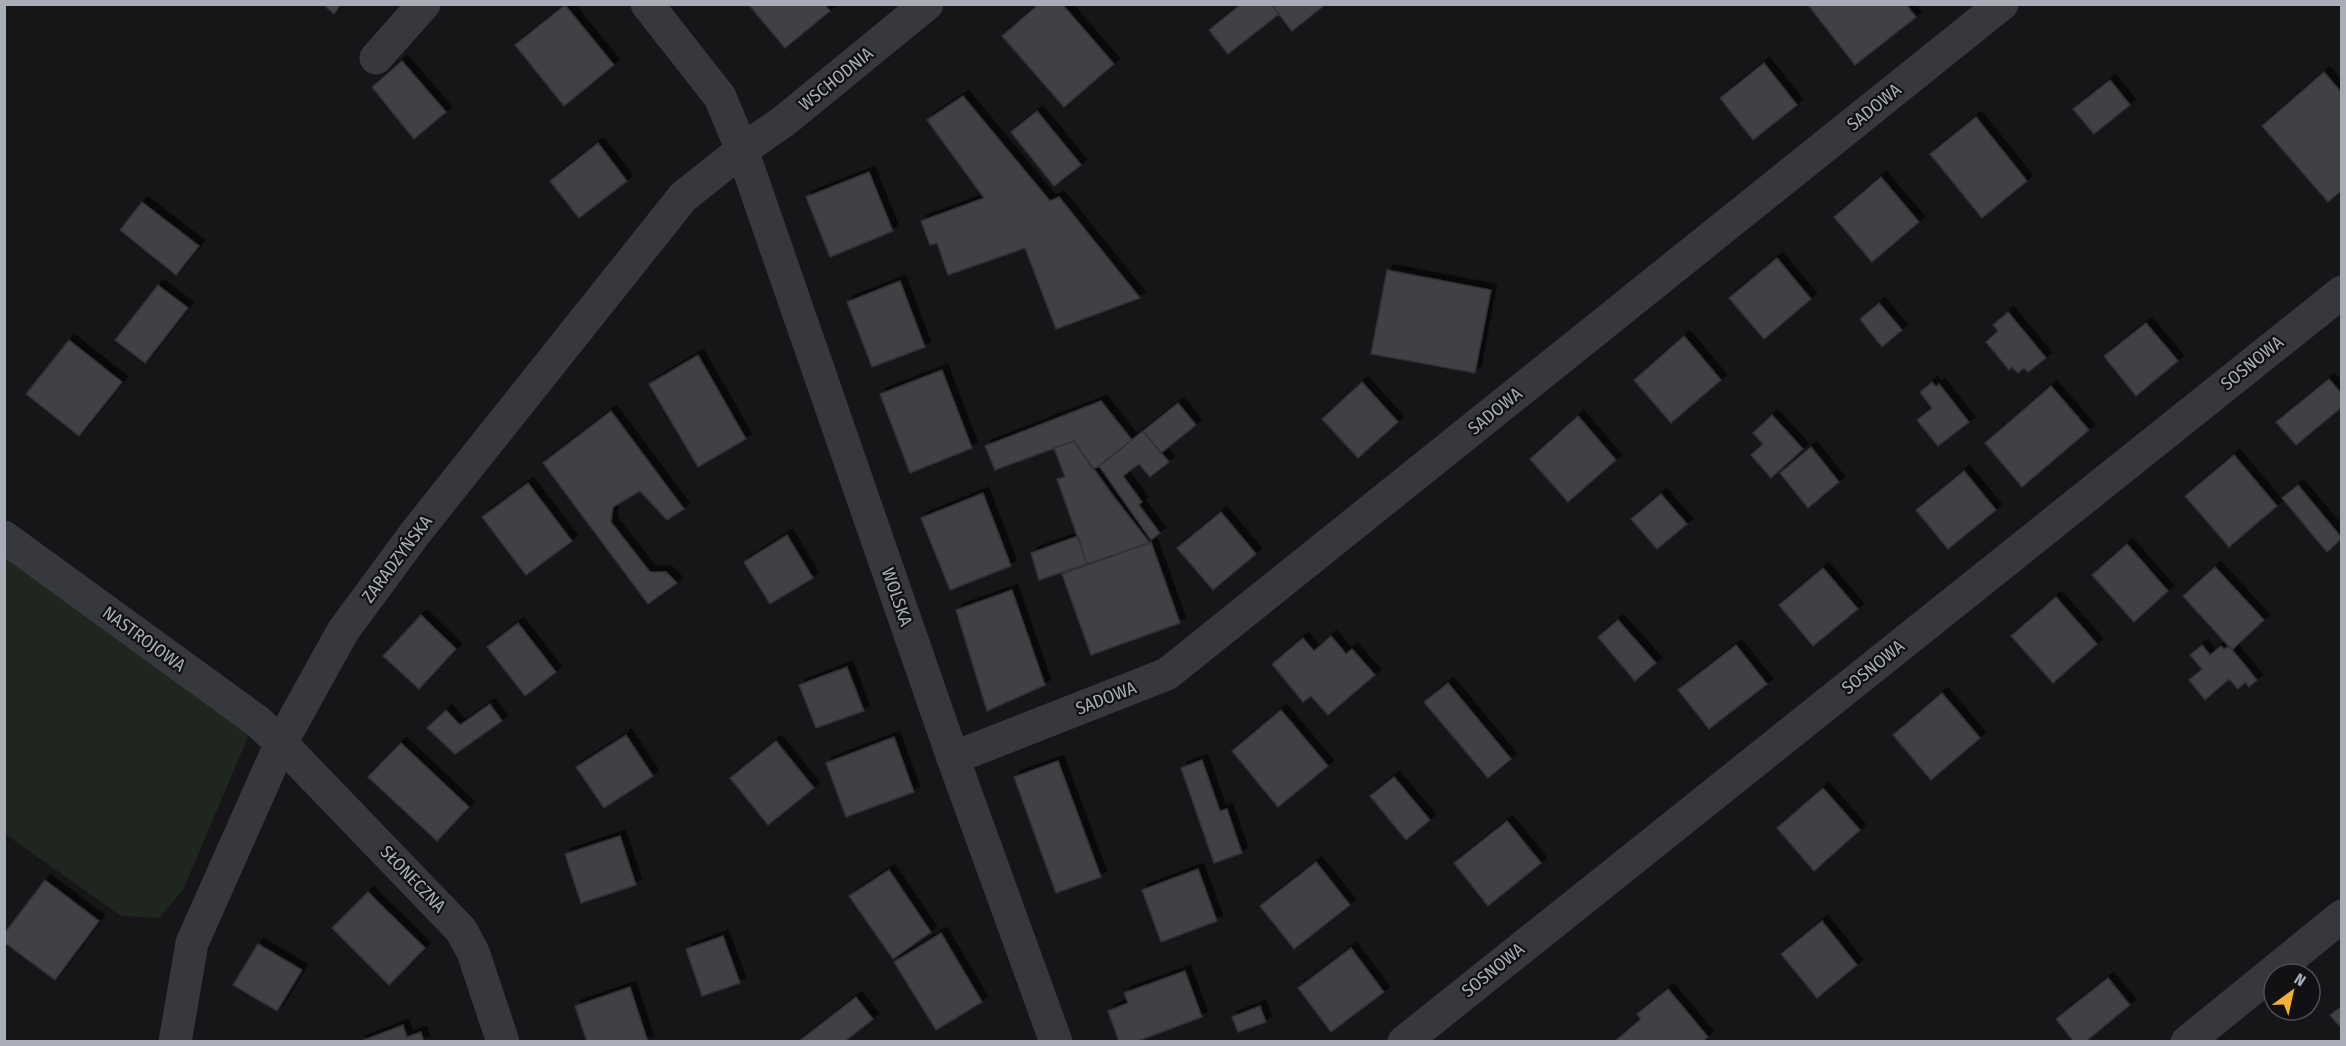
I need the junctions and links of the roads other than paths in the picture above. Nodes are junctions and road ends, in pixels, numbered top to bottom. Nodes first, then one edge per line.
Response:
1 (424, 4) edge
2 (647, 4) edge
3 (927, 4) edge
4 (2002, 4) edge
5 (376, 58) dead end
6 (742, 150) junction
7 (2342, 292) edge
8 (4, 537) edge
9 (281, 743) junction
10 (953, 758) junction
11 (2342, 916) edge
12 (175, 1041) edge
13 (503, 1041) edge
14 (1056, 1041) edge
15 (1404, 1041) edge
16 (2187, 1041) edge

1 - 5 street
2 - 6 street, WOLSKA
3 - 6 street, WSCHODNIA
4 - 10 street, SADOWA
6 - 9 street, ZARADZYŃSKA
6 - 10 street, WOLSKA
7 - 15 street, SOSNOWA
8 - 9 street, NASTROJOWA
9 - 12 street, ZARADZYŃSKA
9 - 13 street, SŁONECZNA
10 - 14 street, WOLSKA
11 - 16 street

